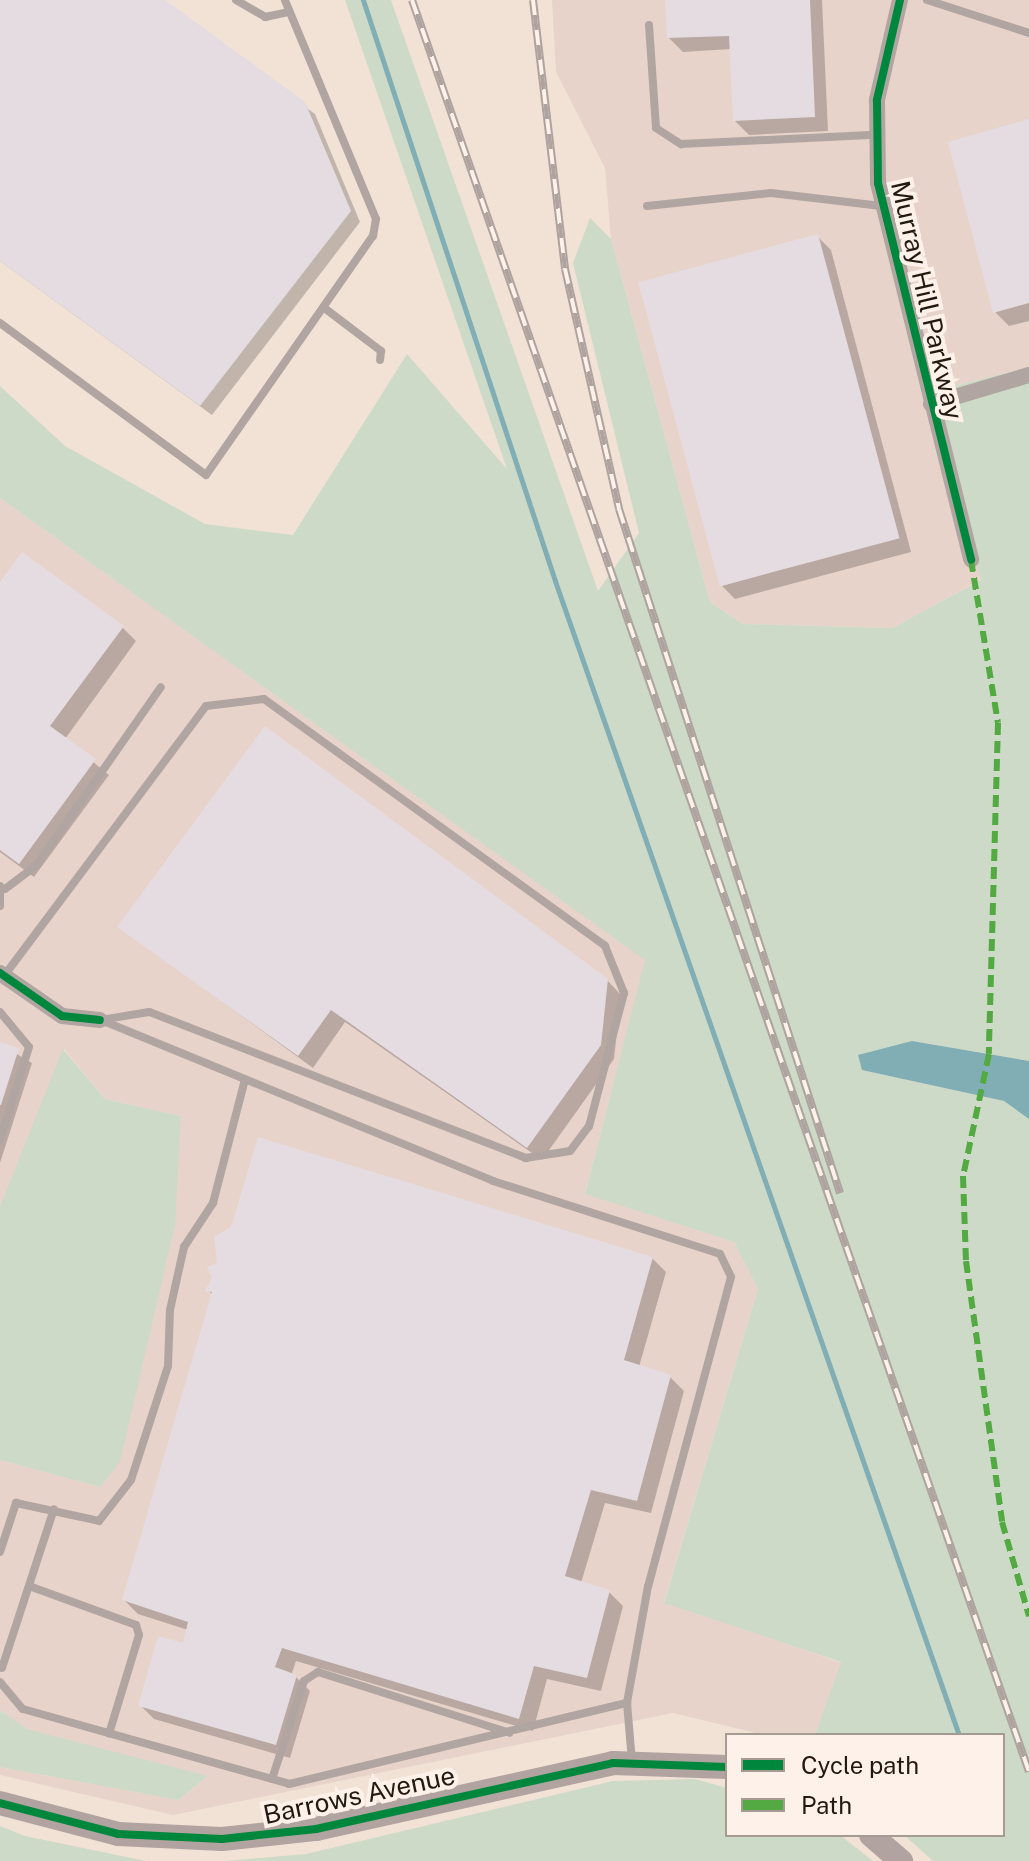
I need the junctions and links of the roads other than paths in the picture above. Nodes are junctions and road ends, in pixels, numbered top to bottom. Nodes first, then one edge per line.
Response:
1 (236, 0) edge
2 (285, 0) edge
3 (900, 0) edge
4 (927, 0) edge
5 (289, 12) junction
6 (649, 25) dead end
7 (1029, 33) edge
8 (875, 135) junction
9 (647, 206) dead end
10 (881, 206) junction
11 (327, 310) junction
12 (0, 323) edge
13 (380, 360) dead end
14 (1029, 375) edge
15 (931, 404) junction
16 (971, 560) dead end
17 (161, 687) dead end
18 (2, 888) edge
19 (0, 906) edge
20 (2, 974) edge
21 (0, 1012) edge
22 (100, 1020) junction
23 (244, 1083) junction
24 (0, 1140) edge
25 (54, 1509) junction
26 (0, 1552) edge
27 (29, 1586) junction
28 (1, 1668) edge
29 (0, 1681) edge
30 (627, 1703) junction
31 (511, 1733) junction
32 (109, 1734) junction
33 (632, 1761) junction
34 (725, 1767) edge
35 (272, 1779) junction
36 (0, 1803) edge
37 (873, 1837) edge
38 (901, 1861) edge

1 - 5 lane
2 - 5 lane
3 - 8 street, Murray Hill Parkway
4 - 7 lane
5 - 11 lane
6 - 8 lane
8 - 10 street, Murray Hill Parkway
9 - 10 lane
10 - 15 street, Murray Hill Parkway
11 - 12 lane
11 - 13 lane
14 - 15 street
15 - 16 street, Murray Hill Parkway
17 - 18 lane
18 - 19 lane
20 - 22 street
20 - 22 lane
21 - 24 lane
22 - 23 lane
23 - 25 lane
23 - 30 lane
25 - 26 lane
25 - 27 lane
27 - 28 lane
27 - 32 lane
28 - 29 lane
29 - 32 lane
30 - 31 lane
30 - 33 lane
31 - 35 lane
31 - 35 lane
32 - 35 lane
33 - 34 street, Barrows Avenue
33 - 36 street, Barrows Avenue
37 - 38 street

